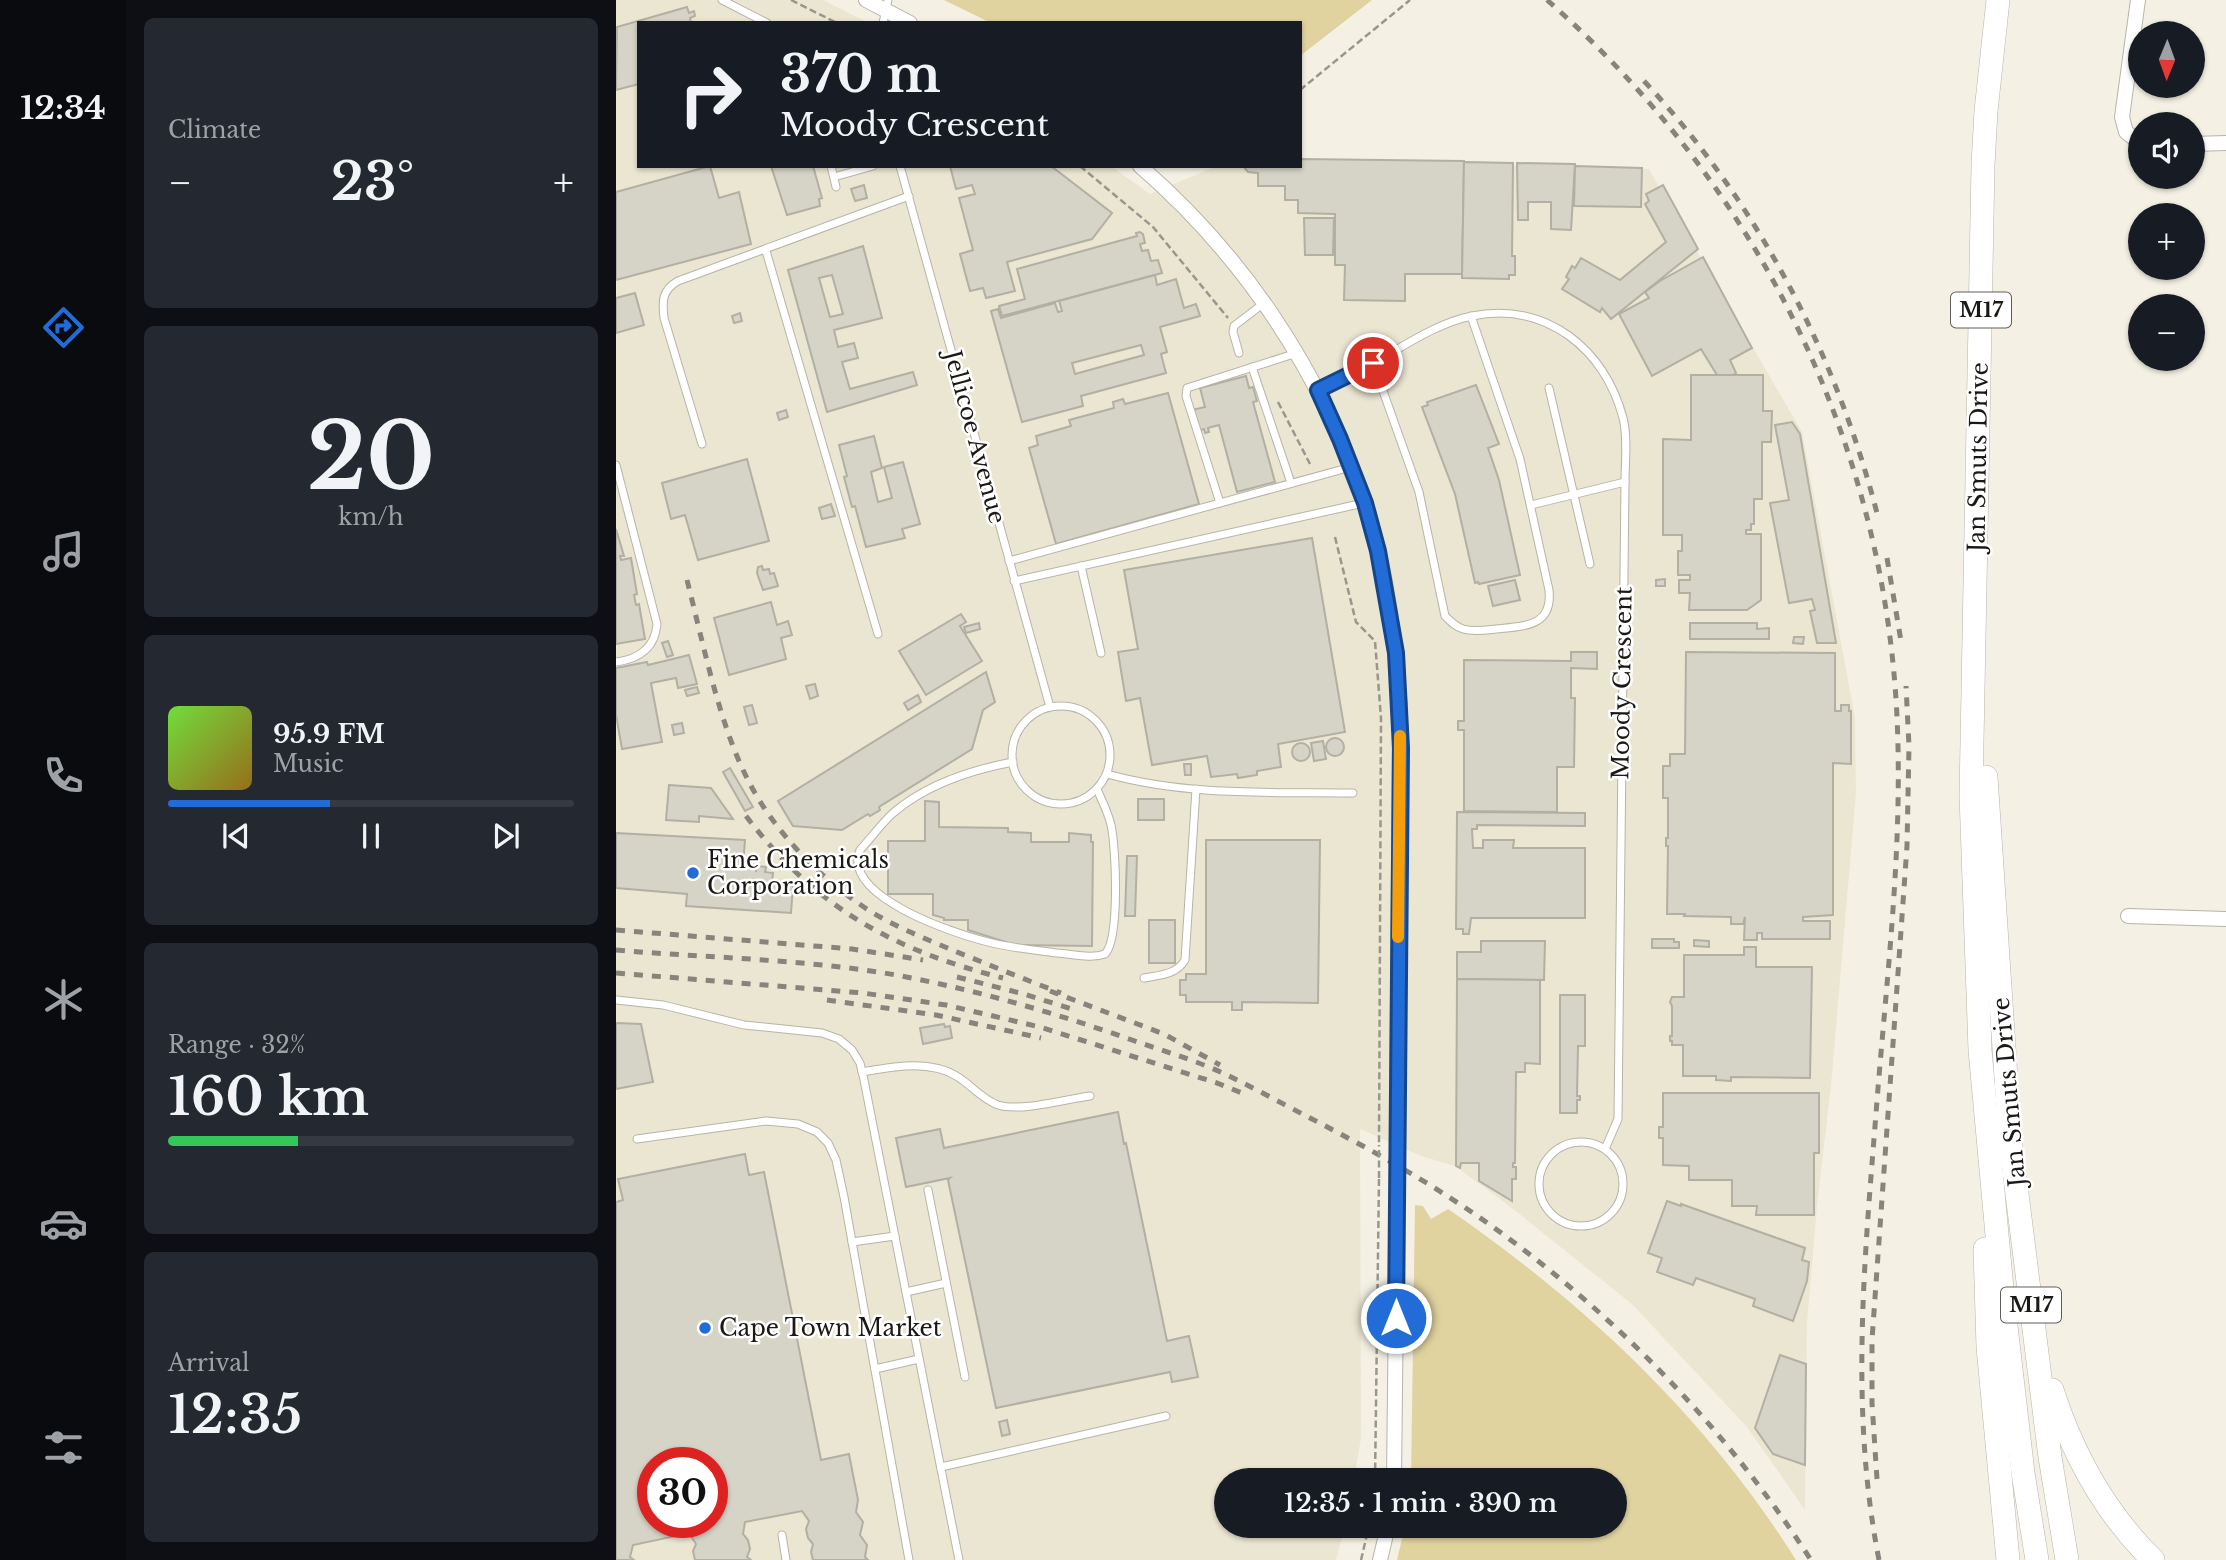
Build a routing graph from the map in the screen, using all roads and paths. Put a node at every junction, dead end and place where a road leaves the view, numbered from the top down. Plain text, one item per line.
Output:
1 (722, 0) edge
2 (791, 0) edge
3 (866, 0) edge
4 (1410, 0) edge
5 (1998, 0) edge
6 (2138, 0) edge
7 (885, 11) edge
8 (763, 21) edge
9 (833, 21) edge
10 (907, 21) edge
11 (1302, 88) edge
12 (2128, 134) edge
13 (2226, 143) edge
14 (2205, 144) edge
15 (832, 168) edge
16 (866, 168) edge
17 (901, 168) edge
18 (1082, 168) edge
19 (1142, 168) edge
20 (834, 177) junction
21 (836, 187) dead end
22 (909, 196) junction
23 (766, 251) junction
24 (1264, 302) junction
25 (1471, 316) junction
26 (1234, 326) junction
27 (1238, 353) dead end
28 (1297, 353) junction
29 (1373, 363) junction
30 (1252, 367) junction
31 (1549, 388) dead end
32 (1318, 390) junction
33 (1278, 402) dead end
34 (702, 444) dead end
35 (1310, 464) dead end
36 (616, 465) edge
37 (1352, 467) junction
38 (1625, 482) junction
39 (1291, 483) junction
40 (1574, 495) junction
41 (1220, 503) junction
42 (1365, 503) junction
43 (1531, 505) junction
44 (1335, 537) dead end
45 (1009, 561) junction
46 (1590, 564) dead end
47 (1081, 566) junction
48 (1014, 581) junction
49 (1975, 621) junction
50 (878, 635) dead end
51 (1101, 653) dead end
52 (616, 662) edge
53 (1049, 707) junction
54 (1013, 762) junction
55 (1107, 774) junction
56 (1097, 789) junction
57 (1196, 789) junction
58 (1353, 793) dead end
59 (2128, 916) dead end
60 (2226, 919) edge
61 (1144, 978) dead end
62 (616, 1000) edge
63 (862, 1072) junction
64 (1090, 1096) dead end
65 (637, 1139) dead end
66 (1988, 1146) junction
67 (1605, 1149) junction
68 (928, 1190) dead end
69 (895, 1236) junction
70 (852, 1242) junction
71 (946, 1283) junction
72 (906, 1292) junction
73 (2034, 1333) junction
74 (919, 1359) junction
75 (875, 1369) junction
76 (965, 1377) dead end
77 (1166, 1416) dead end
78 (941, 1467) junction
79 (1376, 1468) edge
80 (1394, 1468) edge
81 (782, 1535) dead end
82 (1366, 1538) edge
83 (1385, 1538) edge
84 (786, 1560) edge
85 (909, 1560) edge
86 (959, 1560) edge
87 (1361, 1560) edge
88 (1380, 1560) edge
89 (2008, 1560) edge
90 (2037, 1560) edge
91 (2067, 1560) edge
92 (2153, 1560) edge

1 - 8 lane
2 - 9 path
3 - 7 street
4 - 11 path
5 - 49 main road, Jan Smuts Drive / M17
6 - 12 street
7 - 10 street
13 - 14 street
15 - 20 lane
16 - 20 lane
17 - 22 lane, Jellicoe Avenue
18 - 26 path
19 - 24 street
20 - 21 lane
22 - 23 lane
22 - 45 lane, Jellicoe Avenue
23 - 34 lane
23 - 50 lane
24 - 26 lane
24 - 28 street
25 - 29 lane, Moody Crescent
25 - 38 lane, Moody Crescent
25 - 43 lane
26 - 27 lane
28 - 30 lane
28 - 32 street
29 - 32 lane, Moody Crescent
29 - 43 lane
30 - 39 lane
30 - 41 lane
31 - 40 lane
32 - 37 street
33 - 35 path
36 - 52 lane
37 - 39 lane
37 - 42 street
38 - 40 lane
38 - 67 lane, Moody Crescent
39 - 41 lane
40 - 43 lane
40 - 46 lane
41 - 45 lane
42 - 47 lane
42 - 80 street, bridge
44 - 79 path, bridge
45 - 48 lane, Jellicoe Avenue
47 - 48 lane
47 - 51 lane
48 - 53 lane, Jellicoe Avenue
49 - 66 main road, Jan Smuts Drive / M17
49 - 73 main road, Jan Smuts Drive / M17
53 - 54 lane
53 - 55 lane
54 - 56 lane
54 - 56 lane
55 - 56 lane
55 - 57 lane
57 - 58 lane
57 - 61 lane
59 - 60 street
62 - 63 lane
63 - 64 lane
63 - 69 lane
65 - 70 lane
66 - 89 main road
66 - 90 main road, Jan Smuts Drive / M17
67 - 67 lane
68 - 71 lane
69 - 70 lane
69 - 72 lane
70 - 75 lane
71 - 72 lane
71 - 76 lane
72 - 74 lane
73 - 91 main road, Jan Smuts Drive / M17
73 - 92 main road
74 - 75 lane
74 - 78 lane
75 - 85 lane
77 - 78 lane
78 - 86 lane
81 - 84 lane
82 - 87 path
83 - 88 street

